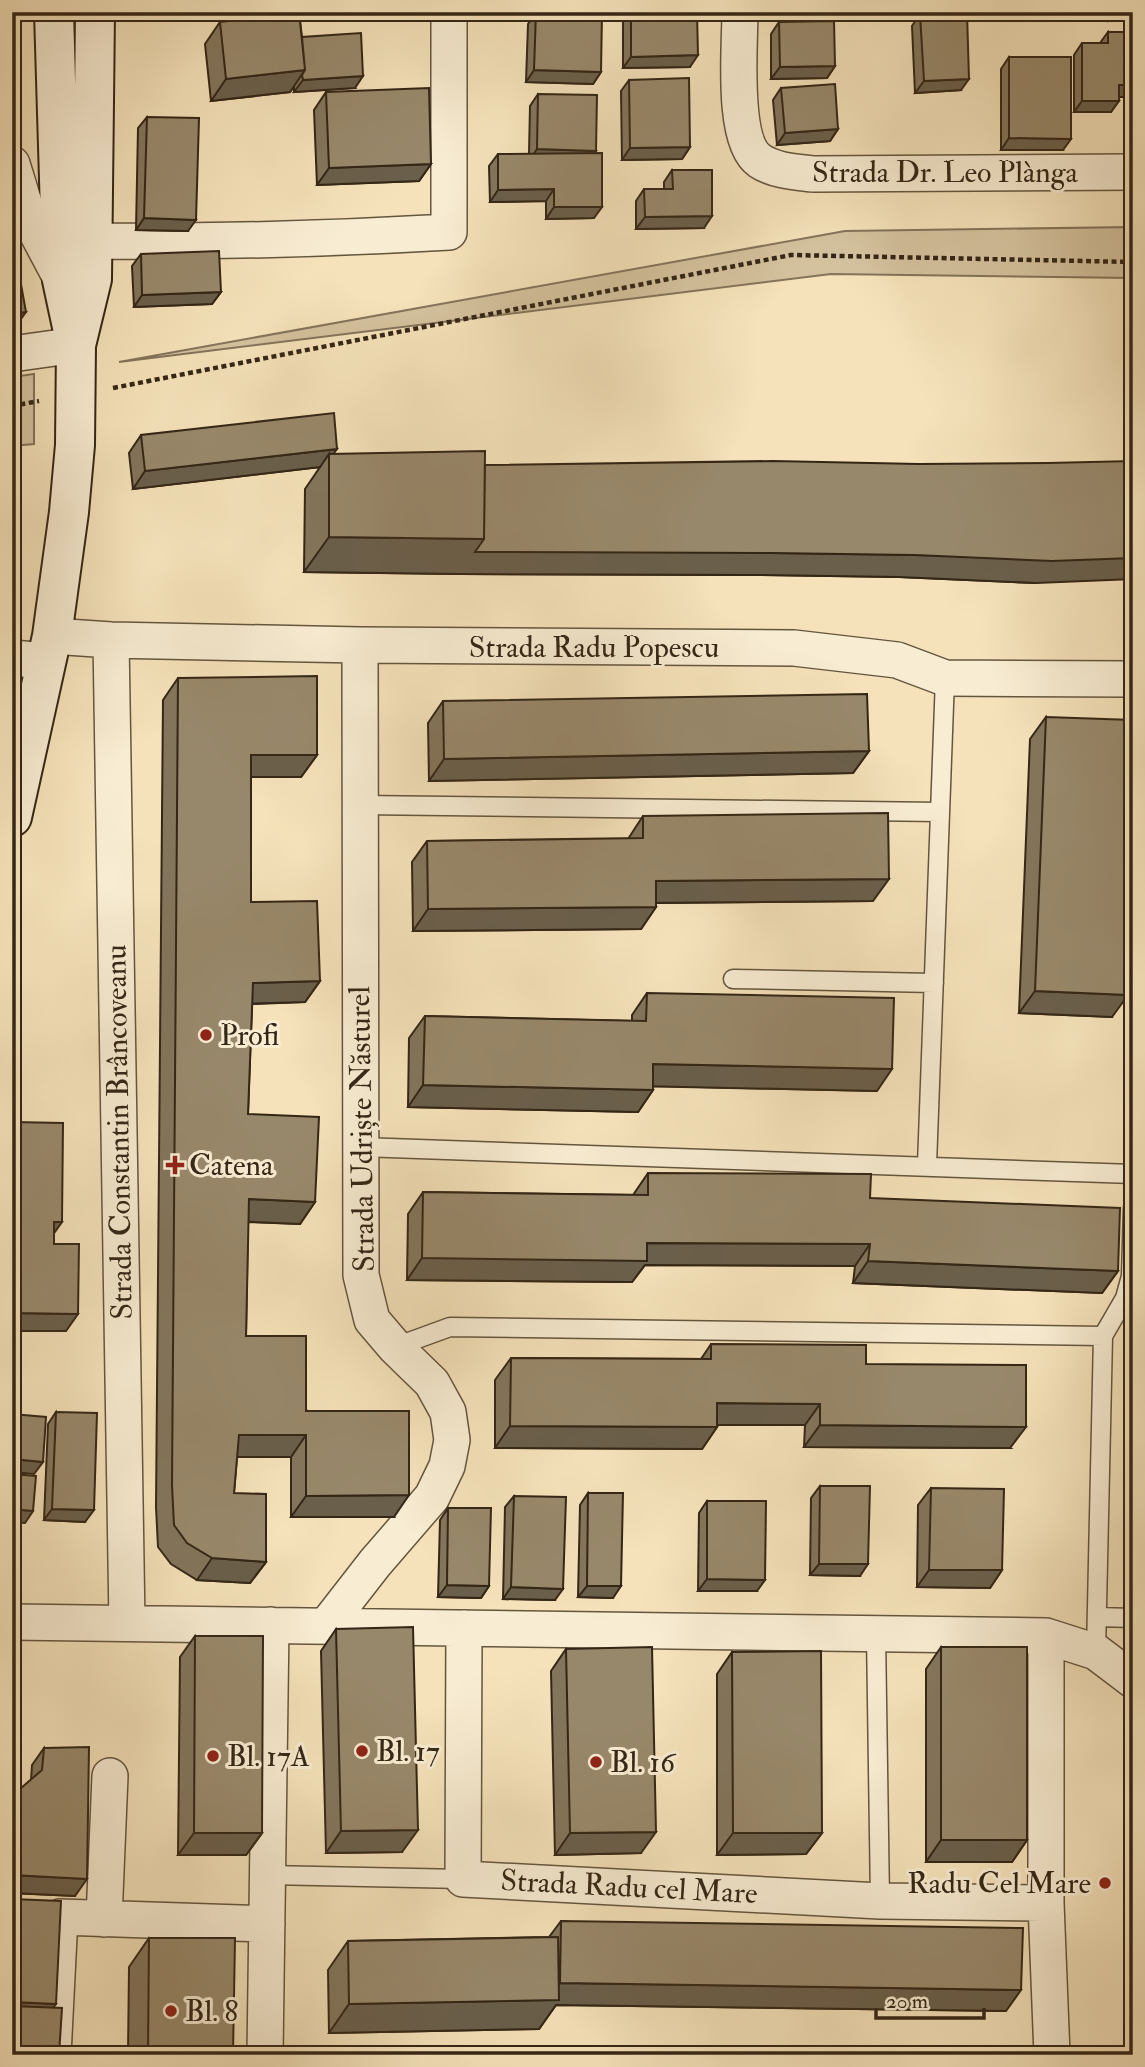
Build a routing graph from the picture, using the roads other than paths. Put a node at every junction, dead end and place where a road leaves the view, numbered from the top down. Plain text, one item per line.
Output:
1 (54, 12) edge
2 (95, 12) edge
3 (449, 12) edge
4 (740, 12) edge
5 (12, 164) edge
6 (1133, 172) edge
7 (92, 241) junction
8 (62, 280) junction
9 (76, 345) junction
10 (12, 354) edge
11 (111, 640) junction
12 (360, 645) junction
13 (37, 652) edge
14 (945, 678) junction
15 (1133, 679) edge
16 (360, 805) junction
17 (940, 812) junction
18 (12, 817) edge
19 (733, 979) dead end
20 (934, 983) junction
21 (360, 1147) junction
22 (927, 1165) junction
23 (1133, 1174) edge
24 (1133, 1208) edge
25 (1103, 1336) junction
26 (394, 1347) junction
27 (1097, 1617) junction
28 (1133, 1618) edge
29 (12, 1622) edge
30 (127, 1623) junction
31 (271, 1625) junction
32 (326, 1626) junction
33 (464, 1628) junction
34 (876, 1634) junction
35 (1046, 1636) junction
36 (1096, 1652) junction
37 (1133, 1680) edge
38 (110, 1776) dead end
39 (267, 1875) junction
40 (463, 1878) junction
41 (880, 1901) junction
42 (1046, 1903) junction
43 (104, 1919) junction
44 (267, 1924) junction
45 (53, 2055) edge
46 (265, 2055) edge
47 (1052, 2055) edge

1 - 8 main road
2 - 7 main road
3 - 7 street
4 - 6 street, Strada Dr. Leo Plànga
5 - 8 street
7 - 9 main road
8 - 9 main road
9 - 10 street
9 - 13 main road
11 - 12 street, Strada Radu Popescu
11 - 13 street, Strada Radu Popescu
11 - 30 street, Strada Constantin Brâncoveanu
12 - 14 street, Strada Radu Popescu
12 - 16 street, Strada Udriște Năsturel
13 - 18 main road
14 - 15 street, Strada Radu Popescu
14 - 17 lane
16 - 17 lane
16 - 21 street, Strada Udriște Năsturel
17 - 20 lane
19 - 20 lane
20 - 22 lane
21 - 22 lane
21 - 26 street, Strada Udriște Năsturel
22 - 23 lane
24 - 25 lane
25 - 26 lane
25 - 27 lane
26 - 32 street, Strada Udriște Năsturel
27 - 28 lane
27 - 36 lane
29 - 30 street
30 - 31 street
31 - 32 street
31 - 39 street
32 - 33 street
33 - 34 street
33 - 40 street, Strada Radu cel Mare
34 - 35 street
34 - 41 lane
35 - 36 street
35 - 42 street
36 - 37 street
38 - 43 street
39 - 40 lane
39 - 44 street
40 - 41 street, Strada Radu cel Mare
41 - 42 street, Strada Radu cel Mare
42 - 47 street
43 - 44 street
43 - 45 street
44 - 46 street

